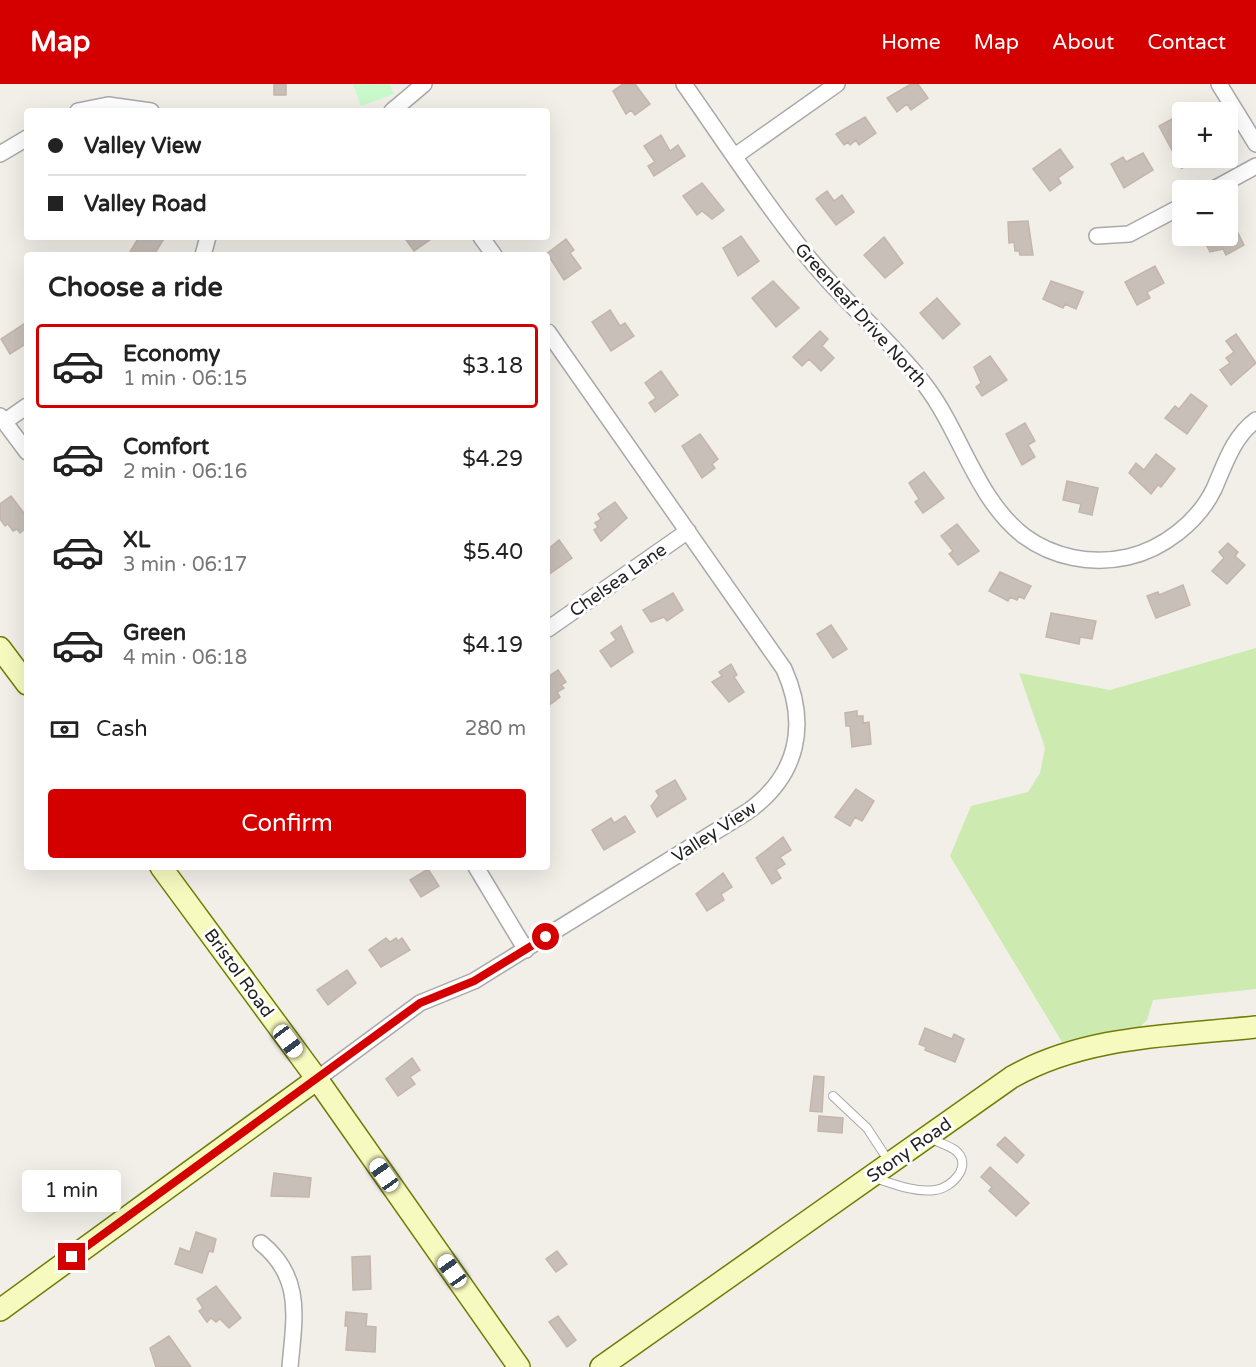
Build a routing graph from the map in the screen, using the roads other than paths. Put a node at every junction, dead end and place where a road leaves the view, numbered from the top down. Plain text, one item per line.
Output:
1 (424, 84) edge
2 (684, 84) edge
3 (837, 84) edge
4 (1219, 84) edge
5 (93, 108) edge
6 (138, 108) edge
7 (396, 108) edge
8 (24, 140) edge
9 (1256, 144) edge
10 (0, 154) edge
11 (735, 156) junction
12 (1256, 166) edge
13 (1230, 180) edge
14 (1172, 211) edge
15 (1098, 236) dead end
16 (550, 335) edge
17 (24, 407) edge
18 (2, 418) edge
19 (1256, 420) edge
20 (24, 448) edge
21 (688, 531) junction
22 (550, 628) edge
23 (0, 648) edge
24 (24, 680) edge
25 (163, 870) edge
26 (478, 870) edge
27 (526, 950) junction
28 (1256, 1028) edge
29 (317, 1079) junction
30 (833, 1096) dead end
31 (928, 1137) junction
32 (891, 1163) junction
33 (871, 1177) junction
34 (261, 1243) dead end
35 (0, 1310) edge
36 (290, 1367) edge
37 (519, 1367) edge
38 (601, 1367) edge

1 - 7 street
2 - 11 street, Greenleaf Drive North
3 - 11 street
4 - 9 street
5 - 6 street
8 - 10 street
11 - 19 street, Greenleaf Drive North
12 - 13 street
14 - 15 street
16 - 21 street, Valley View
17 - 18 street
18 - 20 street
21 - 22 street, Chelsea Lane
21 - 27 street, Valley View
23 - 24 street
25 - 29 street, Bristol Road
26 - 27 street
27 - 29 street, Valley View
28 - 31 street, Stony Road
29 - 35 street
29 - 37 street, Bristol Road
30 - 32 lane
31 - 32 street, Stony Road
31 - 33 lane
32 - 33 street, Stony Road
33 - 38 street, Stony Road
34 - 36 street

